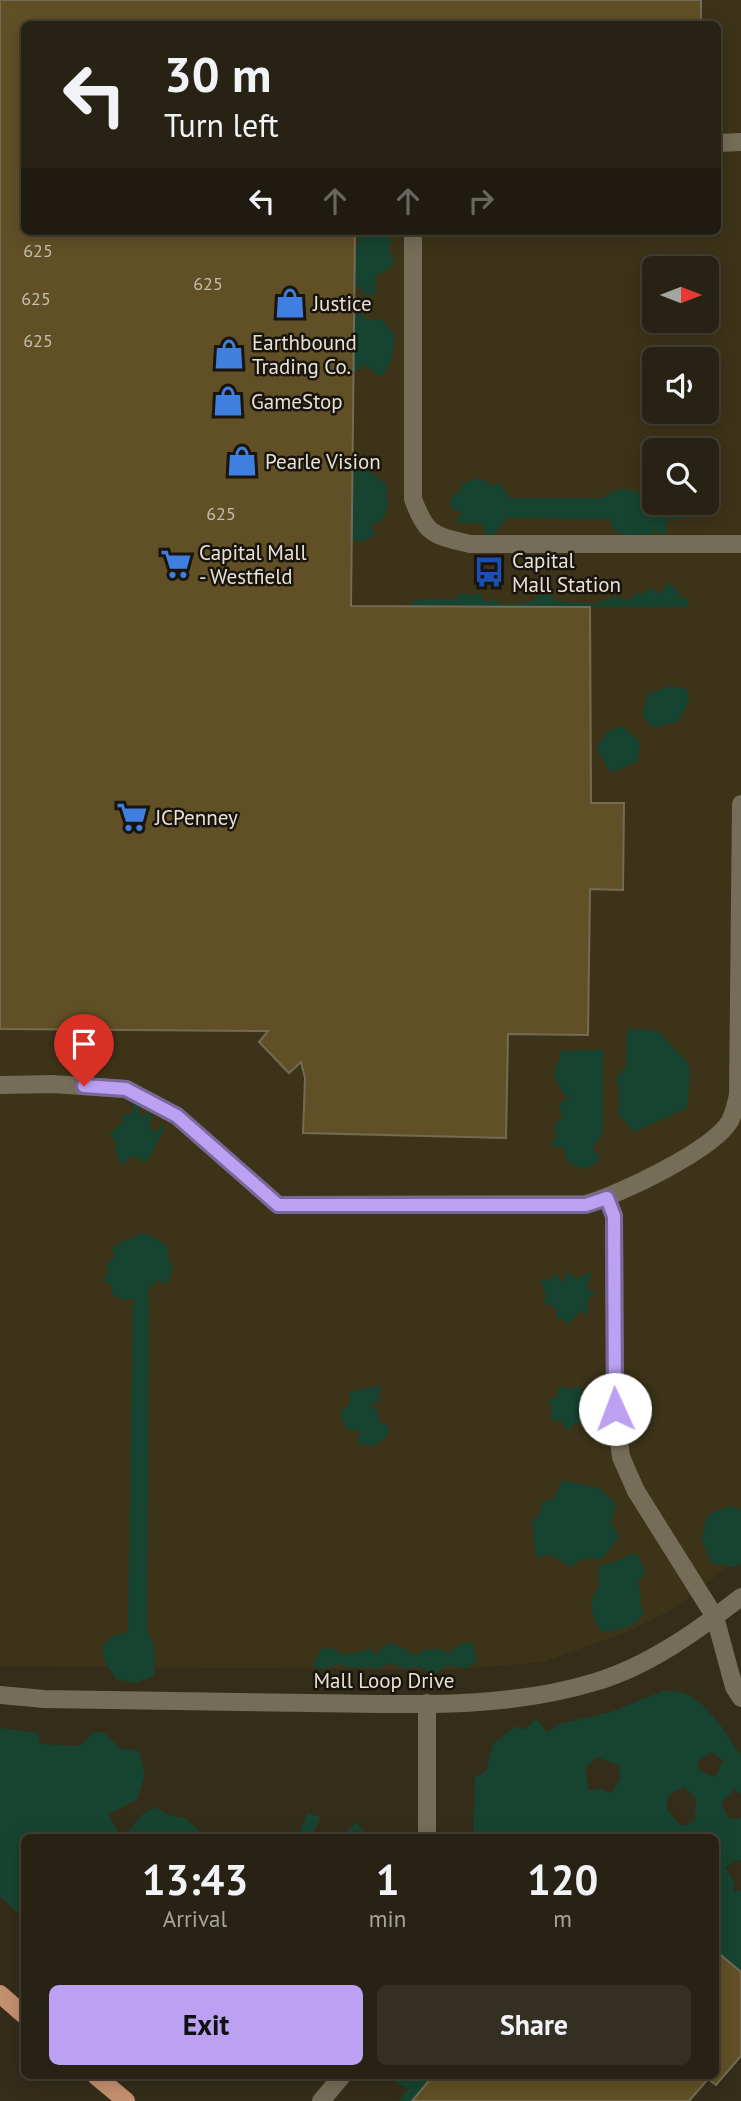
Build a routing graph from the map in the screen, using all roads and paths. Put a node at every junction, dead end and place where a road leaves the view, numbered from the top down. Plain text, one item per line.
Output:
1 (721, 142) edge
2 (741, 142) edge
3 (413, 235) edge
4 (741, 544) edge
5 (741, 804) edge
6 (0, 1085) edge
7 (607, 1198) junction
8 (741, 1597) edge
9 (715, 1617) junction
10 (0, 1695) edge
11 (741, 1698) edge
12 (427, 1703) junction
13 (427, 1834) edge
14 (0, 1994) edge
15 (21, 2012) edge
16 (100, 2079) edge
17 (339, 2079) edge
18 (126, 2101) edge
19 (321, 2101) edge

1 - 2 street
3 - 4 street
5 - 7 street
6 - 7 street
7 - 9 street
8 - 9 street, Mall Loop Drive
9 - 11 street
9 - 12 street, Mall Loop Drive
10 - 12 street, Mall Loop Drive
12 - 13 street
14 - 15 main road
16 - 18 main road
17 - 19 street

